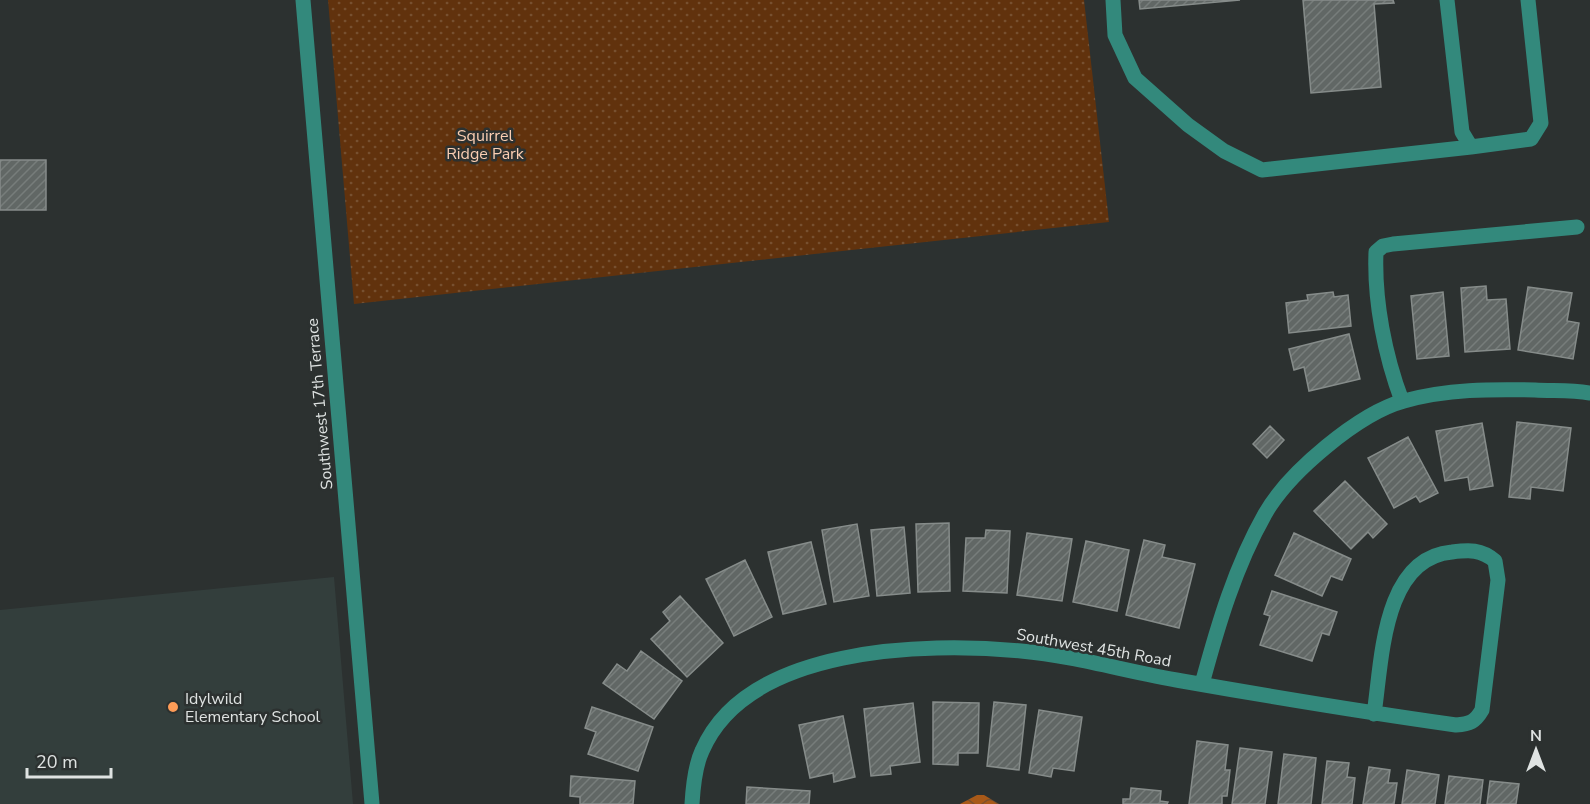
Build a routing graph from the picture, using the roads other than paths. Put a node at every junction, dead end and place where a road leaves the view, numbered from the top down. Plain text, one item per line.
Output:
1 (303, 0) edge
2 (1113, 0) edge
3 (1447, 0) edge
4 (1528, 0) edge
5 (1471, 147) junction
6 (1577, 226) dead end
7 (1590, 393) edge
8 (1402, 401) junction
9 (1202, 684) junction
10 (1374, 714) junction
11 (372, 804) edge
12 (692, 804) edge

1 - 11 street, Southwest 17th Terrace
2 - 5 street
3 - 5 street
4 - 5 street
6 - 8 street
7 - 8 street
8 - 9 street
9 - 10 street, Southwest 45th Road
9 - 12 street, Southwest 45th Road
10 - 10 street, Southwest 45th Road

